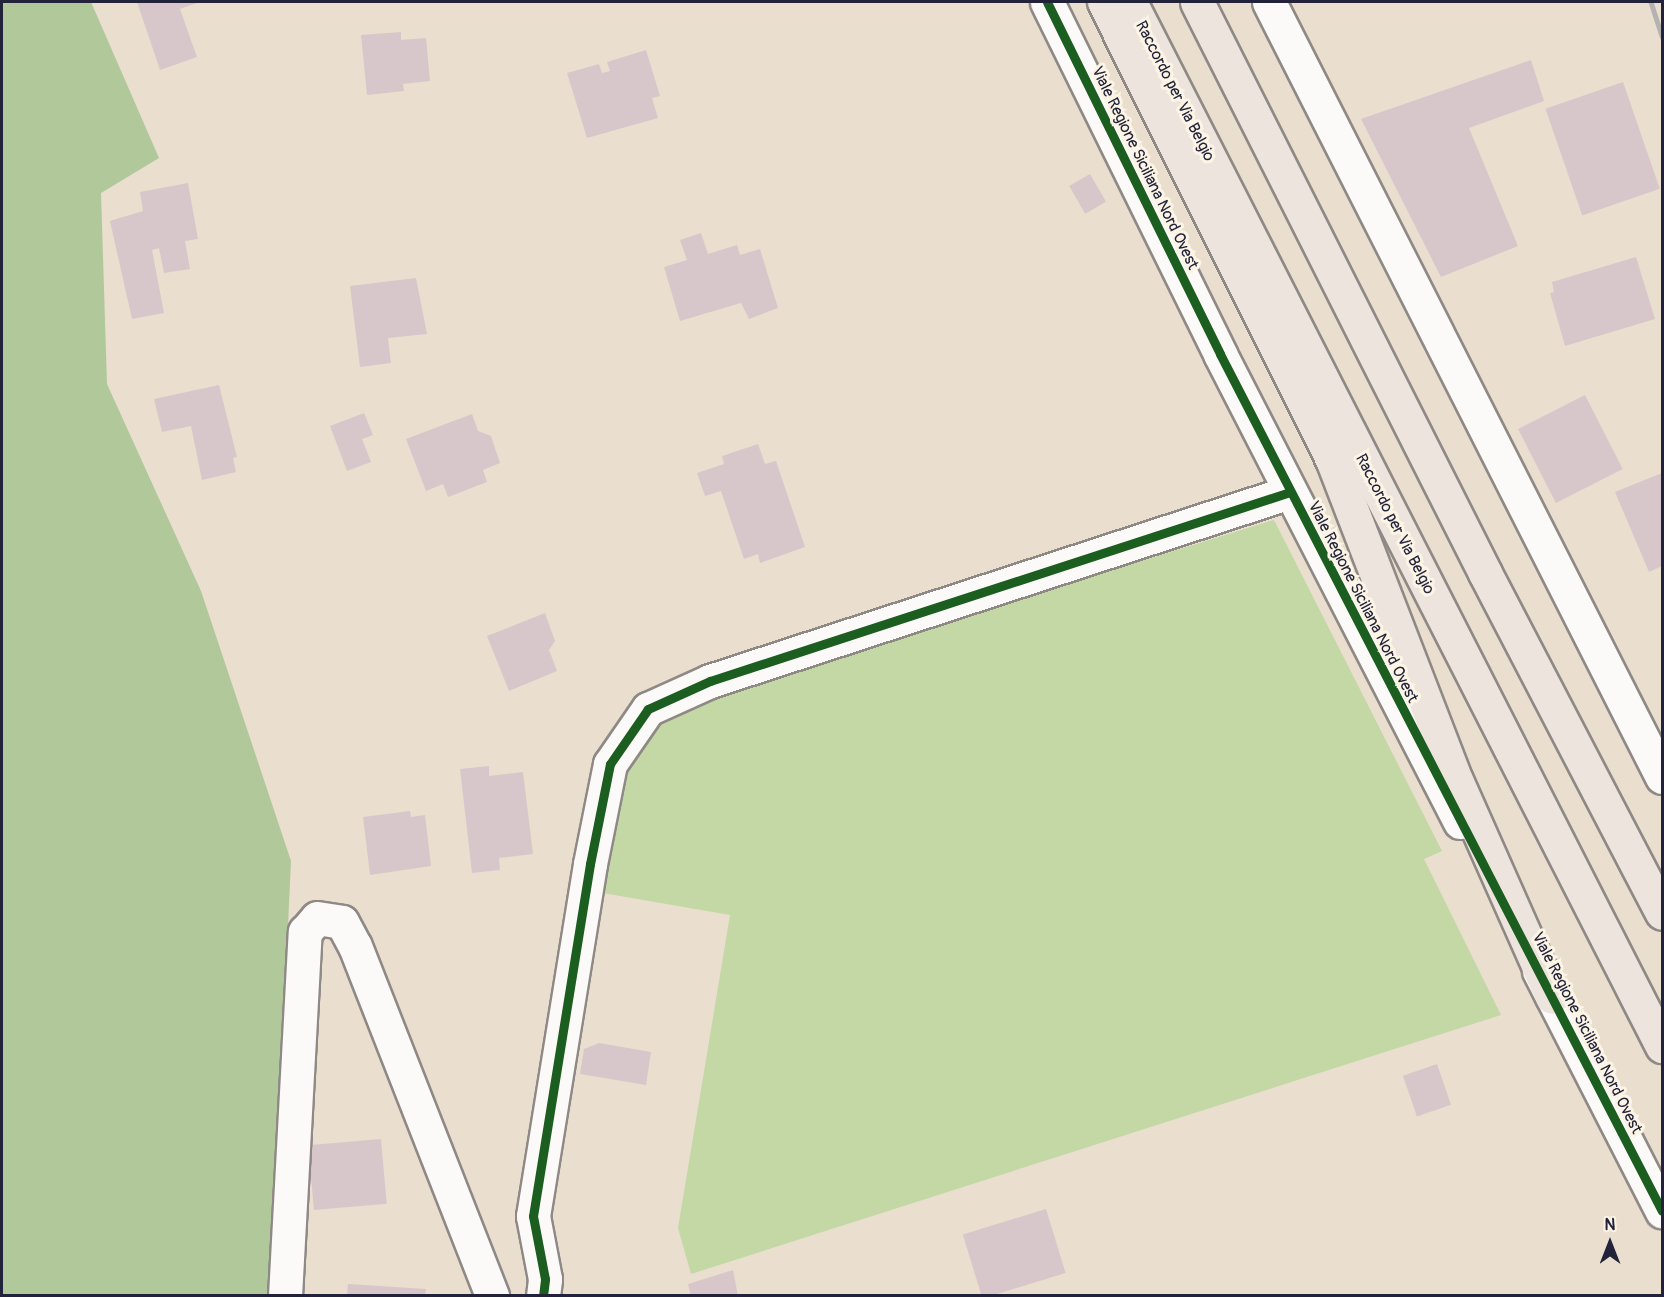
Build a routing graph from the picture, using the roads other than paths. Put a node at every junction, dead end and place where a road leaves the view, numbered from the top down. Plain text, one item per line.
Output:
1 (1047, 2) edge
2 (1104, 2) edge
3 (1130, 2) edge
4 (1197, 2) edge
5 (1269, 2) edge
6 (1290, 492) junction
7 (1662, 777) edge
8 (1662, 913) edge
9 (1552, 997) junction
10 (1662, 1046) edge
11 (1662, 1210) edge
12 (285, 1296) edge
13 (492, 1296) edge
14 (543, 1296) edge

1 - 6 street, Viale Regione Siciliana Nord Ovest
2 - 9 highway
3 - 10 highway, Raccordo per Via Belgio
4 - 8 highway
5 - 7 street
6 - 9 street, Viale Regione Siciliana Nord Ovest
6 - 14 street
9 - 11 street, Viale Regione Siciliana Nord Ovest
12 - 13 street

